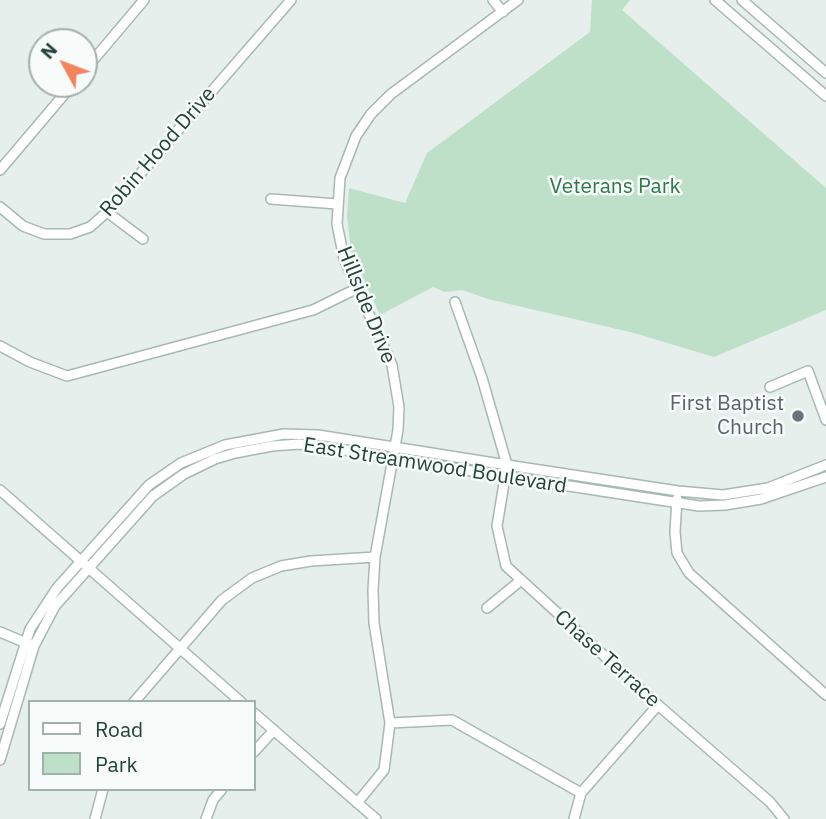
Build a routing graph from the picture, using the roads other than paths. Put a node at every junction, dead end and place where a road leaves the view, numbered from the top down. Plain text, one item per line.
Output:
1 (144, 0) edge
2 (290, 0) edge
3 (493, 0) edge
4 (518, 0) edge
5 (715, 0) edge
6 (742, 0) edge
7 (503, 12) junction
8 (98, 54) edge
9 (826, 73) edge
10 (826, 96) edge
11 (61, 98) edge
12 (0, 170) edge
13 (271, 199) dead end
14 (337, 204) junction
15 (0, 207) edge
16 (107, 212) junction
17 (143, 239) dead end
18 (358, 288) junction
19 (455, 302) dead end
20 (0, 346) edge
21 (770, 387) dead end
22 (826, 420) edge
23 (395, 446) junction
24 (393, 459) junction
25 (507, 465) junction
26 (824, 466) edge
27 (505, 476) junction
28 (826, 477) edge
29 (0, 490) edge
30 (678, 491) junction
31 (677, 503) junction
32 (375, 557) junction
33 (80, 560) junction
34 (88, 567) junction
35 (520, 581) junction
36 (487, 608) dead end
37 (0, 632) edge
38 (30, 644) junction
39 (180, 649) junction
40 (826, 695) edge
41 (136, 700) edge
42 (239, 700) edge
43 (658, 705) junction
44 (256, 715) edge
45 (390, 723) junction
46 (0, 724) edge
47 (274, 730) junction
48 (256, 750) edge
49 (0, 760) edge
50 (102, 791) edge
51 (220, 791) edge
52 (581, 793) junction
53 (357, 803) junction
54 (95, 819) edge
55 (206, 819) edge
56 (376, 819) edge
57 (574, 819) edge
58 (784, 819) edge

1 - 8 street
2 - 16 street, Robin Hood Drive
3 - 7 street
4 - 7 street, Hillside Drive
5 - 10 street
6 - 9 street
7 - 14 street, Hillside Drive
11 - 12 street
13 - 14 street
14 - 18 street, Hillside Drive
15 - 16 street, Robin Hood Drive
16 - 17 street
18 - 20 street
18 - 23 street, Hillside Drive
19 - 25 street
21 - 22 street
23 - 24 street, Hillside Drive
23 - 25 street, East Streamwood Boulevard
23 - 33 street, East Streamwood Boulevard
24 - 27 street, East Streamwood Boulevard
24 - 32 street, Hillside Drive
24 - 34 street, East Streamwood Boulevard
25 - 27 street, Chase Terrace
25 - 30 street, East Streamwood Boulevard
26 - 28 street
26 - 30 street, East Streamwood Boulevard
27 - 31 street, East Streamwood Boulevard
27 - 35 street, Chase Terrace
28 - 31 street, East Streamwood Boulevard
29 - 33 street
30 - 31 street
31 - 40 street
32 - 39 street
32 - 45 street, Hillside Drive
33 - 34 street
33 - 38 street, East Streamwood Boulevard
34 - 38 street, East Streamwood Boulevard
34 - 39 street
35 - 36 street
35 - 43 street, Chase Terrace
37 - 38 street
38 - 46 street, East Streamwood Boulevard
38 - 49 street, East Streamwood Boulevard
39 - 41 street
39 - 42 street
43 - 52 street
43 - 58 street, Chase Terrace
44 - 47 street
45 - 52 street
45 - 53 street, Hillside Drive
47 - 48 street
47 - 53 street
50 - 54 street
51 - 55 street
52 - 57 street
53 - 56 street

